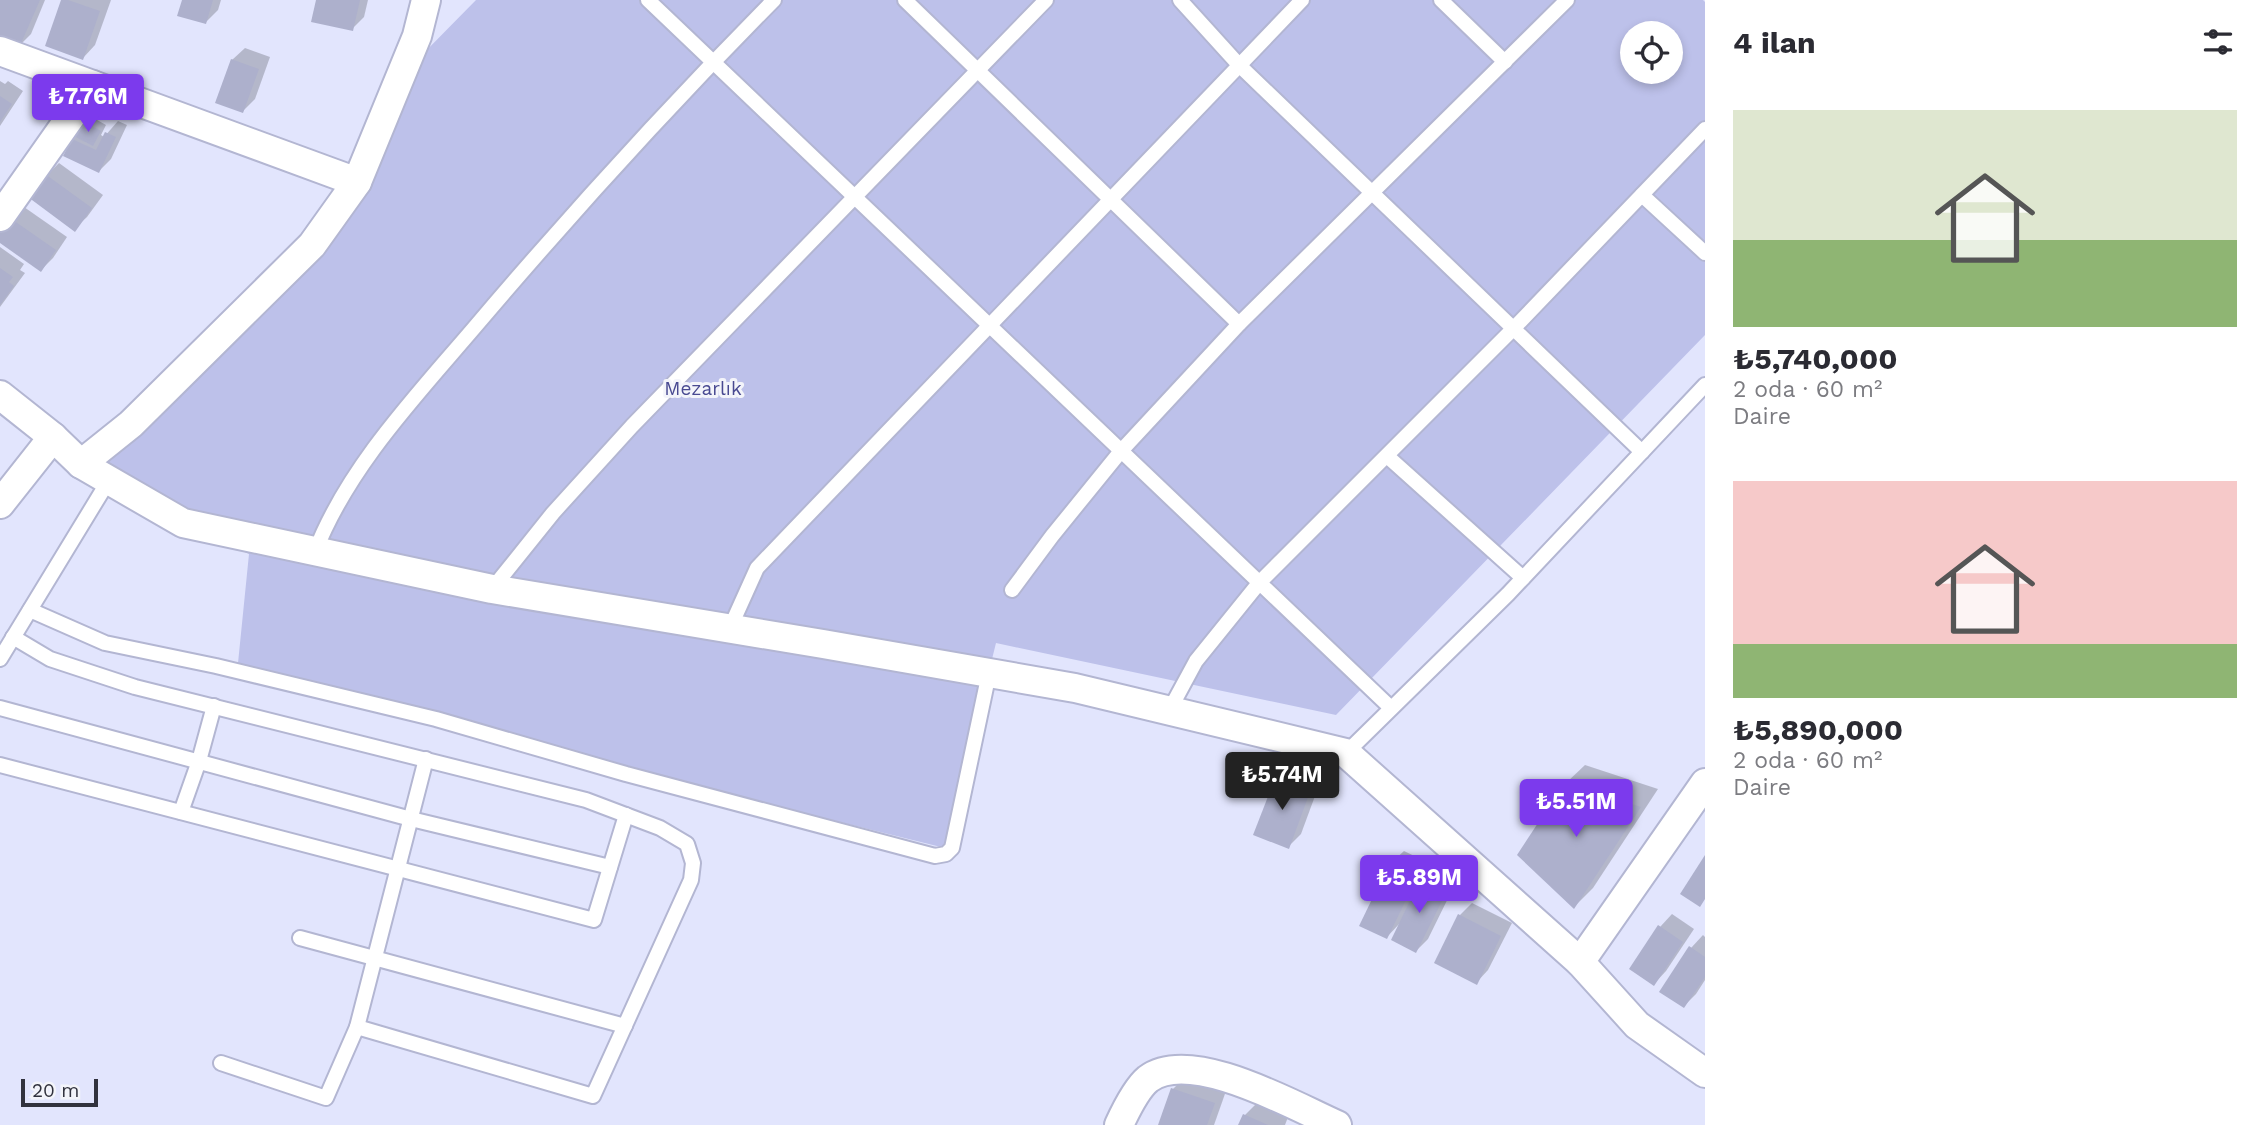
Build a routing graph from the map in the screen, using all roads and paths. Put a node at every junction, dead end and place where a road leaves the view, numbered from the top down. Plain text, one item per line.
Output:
1 (426, 0) edge
2 (648, 0) edge
3 (774, 0) edge
4 (905, 0) edge
5 (1046, 0) edge
6 (1180, 0) edge
7 (1302, 0) edge
8 (1441, 0) edge
9 (1567, 0) edge
10 (0, 51) edge
11 (713, 62) junction
12 (1504, 62) junction
13 (1239, 65) junction
14 (978, 71) junction
15 (93, 85) junction
16 (1705, 129) edge
17 (357, 182) junction
18 (1373, 192) junction
19 (1642, 195) junction
20 (855, 197) junction
21 (1110, 199) junction
22 (0, 216) edge
23 (1705, 253) edge
24 (1239, 324) junction
25 (989, 325) junction
26 (1514, 328) junction
27 (1705, 385) edge
28 (0, 395) edge
29 (53, 437) junction
30 (1121, 451) junction
31 (1642, 452) junction
32 (1387, 456) junction
33 (81, 464) junction
34 (109, 480) junction
35 (0, 505) edge
36 (315, 552) junction
37 (1523, 578) junction
38 (1259, 583) junction
39 (492, 589) junction
40 (1012, 590) dead end
41 (30, 610) junction
42 (730, 628) junction
43 (13, 637) junction
44 (0, 659) edge
45 (989, 673) junction
46 (214, 706) junction
47 (0, 708) edge
48 (1391, 708) junction
49 (1169, 711) junction
50 (1346, 753) junction
51 (426, 759) junction
52 (199, 761) junction
53 (0, 765) edge
54 (1705, 783) edge
55 (181, 812) junction
56 (626, 815) junction
57 (411, 819) junction
58 (610, 867) junction
59 (398, 869) junction
60 (300, 938) dead end
61 (375, 957) junction
62 (1580, 962) junction
63 (625, 1026) junction
64 (357, 1027) junction
65 (221, 1063) dead end
66 (1705, 1073) edge
67 (1119, 1125) edge
68 (1337, 1125) edge

1 - 17 street
2 - 11 lane
3 - 11 lane
4 - 14 lane
5 - 14 lane
6 - 13 lane
7 - 13 lane
8 - 12 lane
9 - 12 lane
10 - 15 street
11 - 20 lane
11 - 36 lane
12 - 18 lane
13 - 18 lane
13 - 21 lane
14 - 20 lane
14 - 21 lane
15 - 17 street
15 - 22 street
16 - 19 lane
17 - 33 street
18 - 24 lane
18 - 26 lane
19 - 23 lane
19 - 26 lane
20 - 25 lane
20 - 39 lane
21 - 24 lane
21 - 25 lane
24 - 30 lane
25 - 30 lane
25 - 42 lane
26 - 31 lane
26 - 32 lane
27 - 31 lane
28 - 29 street
29 - 33 street
29 - 35 street
30 - 38 lane
30 - 40 lane
31 - 37 lane
32 - 37 lane
32 - 38 lane
33 - 34 street
34 - 36 street
34 - 41 lane
36 - 39 street
37 - 48 lane
38 - 48 lane
38 - 49 lane
39 - 42 street
41 - 43 lane
41 - 45 lane
42 - 45 street
43 - 44 lane
43 - 46 lane
45 - 49 street
46 - 51 lane
46 - 52 lane
47 - 52 lane
48 - 50 lane
49 - 50 street
50 - 62 street
51 - 56 lane
51 - 57 lane
52 - 55 lane
52 - 57 lane
53 - 55 lane
54 - 62 street
55 - 59 lane
56 - 58 lane
56 - 63 lane
57 - 58 lane
57 - 59 lane
58 - 59 lane
59 - 61 lane
60 - 61 lane
61 - 63 lane
61 - 64 lane
62 - 66 street
63 - 64 lane
64 - 65 lane
67 - 68 street

